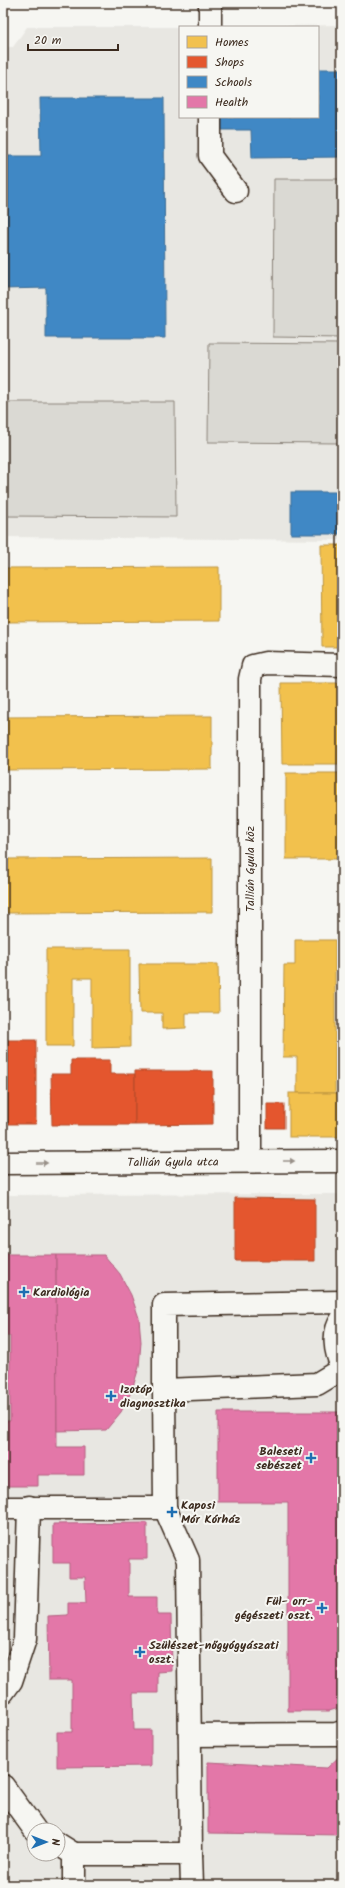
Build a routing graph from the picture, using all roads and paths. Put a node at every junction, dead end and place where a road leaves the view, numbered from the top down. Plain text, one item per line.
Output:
1 (5, 3) edge
2 (210, 3) edge
3 (210, 26) edge
4 (210, 118) edge
5 (6, 156) dead end
6 (236, 191) dead end
7 (342, 665) edge
8 (250, 1161) junction
9 (342, 1162) edge
10 (3, 1163) edge
11 (342, 1302) edge
12 (342, 1319) edge
13 (342, 1366) edge
14 (342, 1369) edge
15 (164, 1390) junction
16 (29, 1507) junction
17 (3, 1508) edge
18 (165, 1508) junction
19 (3, 1692) edge
20 (342, 1732) edge
21 (190, 1735) junction
22 (3, 1786) edge
23 (29, 1822) edge
24 (66, 1849) edge
25 (191, 1854) junction
26 (74, 1885) edge
27 (192, 1885) edge

1 - 5 path
2 - 3 street
4 - 6 street
7 - 8 street, Tallián Gyula köz
8 -> 9 street, Tallián Gyula utca
10 -> 8 street, Tallián Gyula utca
11 - 15 street
12 - 13 street
14 - 15 street
15 - 18 street
16 - 17 street
16 - 18 street
16 - 19 street
18 - 21 street
20 - 21 street
21 - 25 street
22 - 23 street
24 - 25 street
24 - 26 street
25 - 27 street

